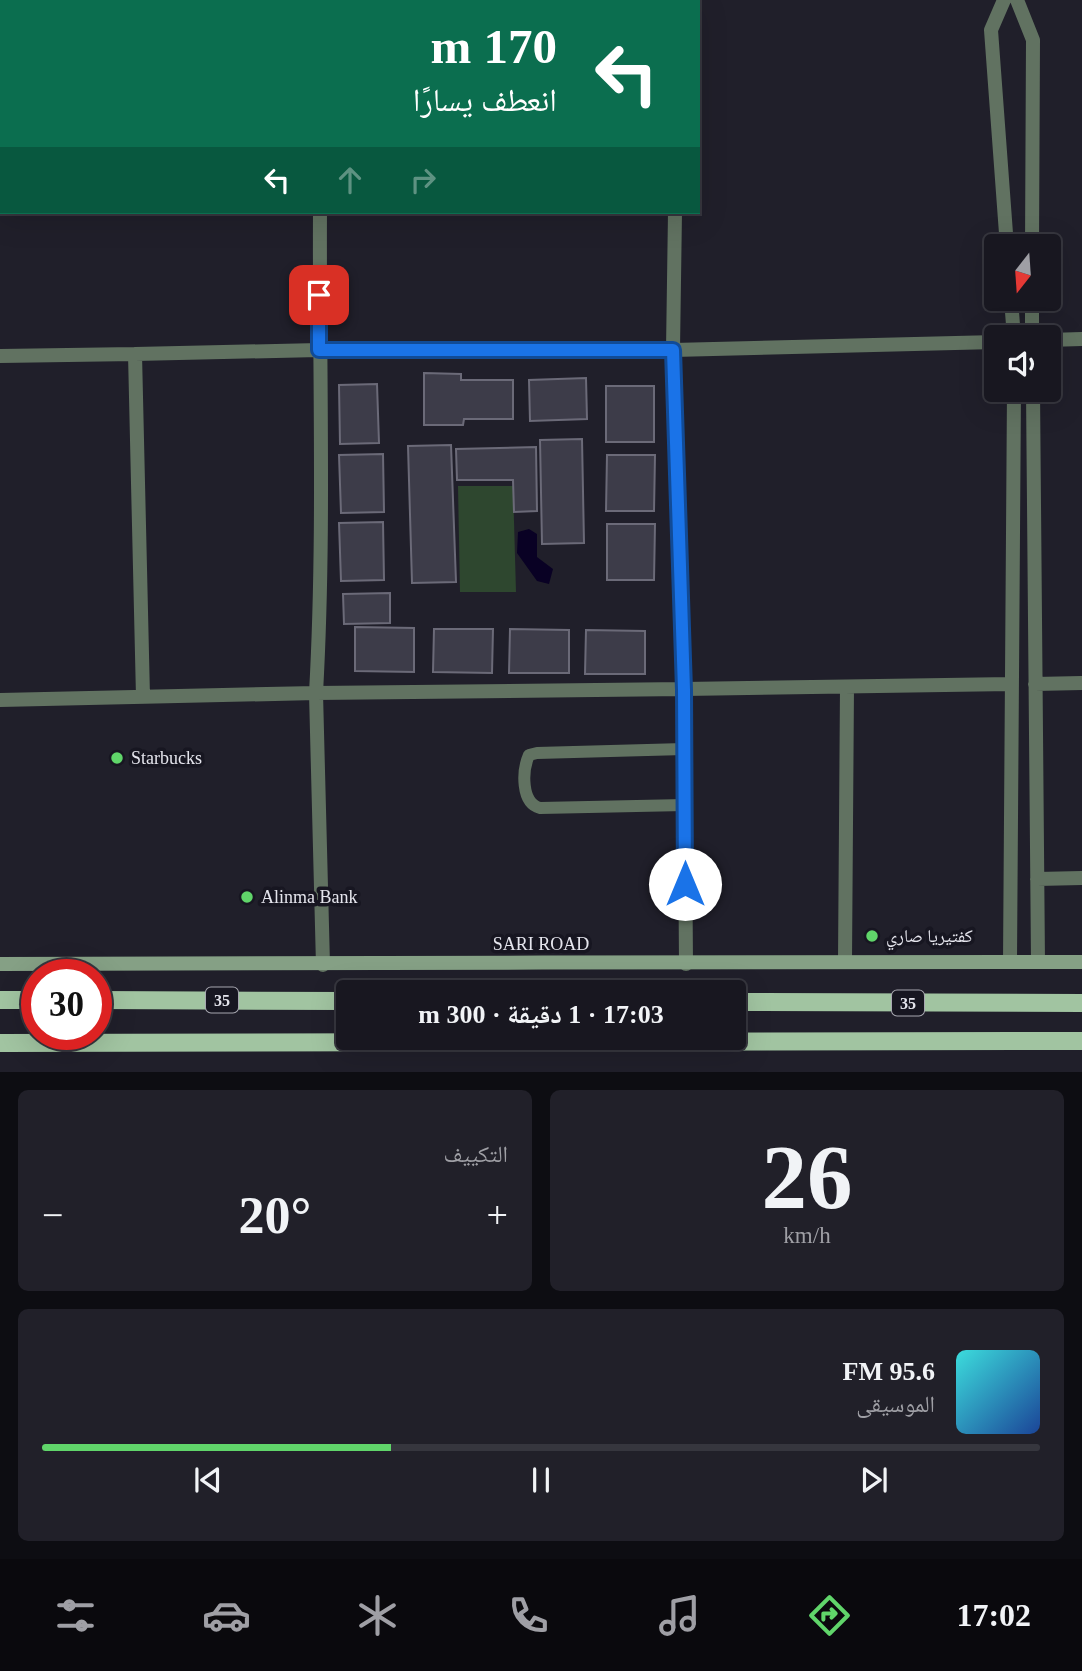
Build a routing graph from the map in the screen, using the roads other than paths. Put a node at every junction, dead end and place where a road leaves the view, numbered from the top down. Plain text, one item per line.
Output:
1 (1004, 0) edge
2 (1017, 0) edge
3 (320, 214) edge
4 (675, 214) edge
5 (1006, 234) edge
6 (1032, 234) edge
7 (1061, 340) edge
8 (1082, 340) edge
9 (984, 342) edge
10 (319, 350) junction
11 (673, 350) junction
12 (135, 354) junction
13 (0, 356) edge
14 (1014, 402) edge
15 (1033, 402) edge
16 (1082, 683) edge
17 (1011, 684) junction
18 (1035, 684) junction
19 (847, 687) junction
20 (684, 690) junction
21 (316, 693) junction
22 (143, 697) junction
23 (0, 700) edge
24 (684, 749) junction
25 (685, 805) junction
26 (1082, 878) edge
27 (1037, 879) junction
28 (845, 960) junction
29 (1010, 961) junction
30 (1038, 962) junction
31 (1082, 962) edge
32 (0, 964) edge
33 (686, 964) junction
34 (323, 965) junction
35 (0, 1000) edge
36 (21, 1000) edge
37 (112, 1000) edge
38 (336, 1001) edge
39 (1082, 1001) edge
40 (746, 1002) edge
41 (0, 1043) edge
42 (1082, 1043) edge

1 - 5 street
2 - 6 street
3 - 10 street
4 - 11 street
7 - 8 street
9 - 11 street
10 - 11 street
10 - 12 street
10 - 21 street
11 - 20 street
12 - 13 street
12 - 22 street
14 - 17 street
15 - 18 street
16 - 18 street
17 - 19 street
17 - 29 street
18 - 27 street
19 - 20 street
19 - 28 street
20 - 21 street
20 - 24 street
21 - 22 street
21 - 34 street
22 - 23 street
24 - 25 street
24 - 25 lane
25 - 33 street
26 - 27 street
27 - 30 street
28 - 29 main road, SARI ROAD
28 - 33 main road, SARI ROAD
29 - 30 main road, SARI ROAD
30 - 31 main road, SARI ROAD
32 - 34 main road, SARI ROAD
33 - 34 main road, SARI ROAD
35 - 36 main road
37 - 38 main road, 35
39 - 40 main road, 35
41 - 42 main road

